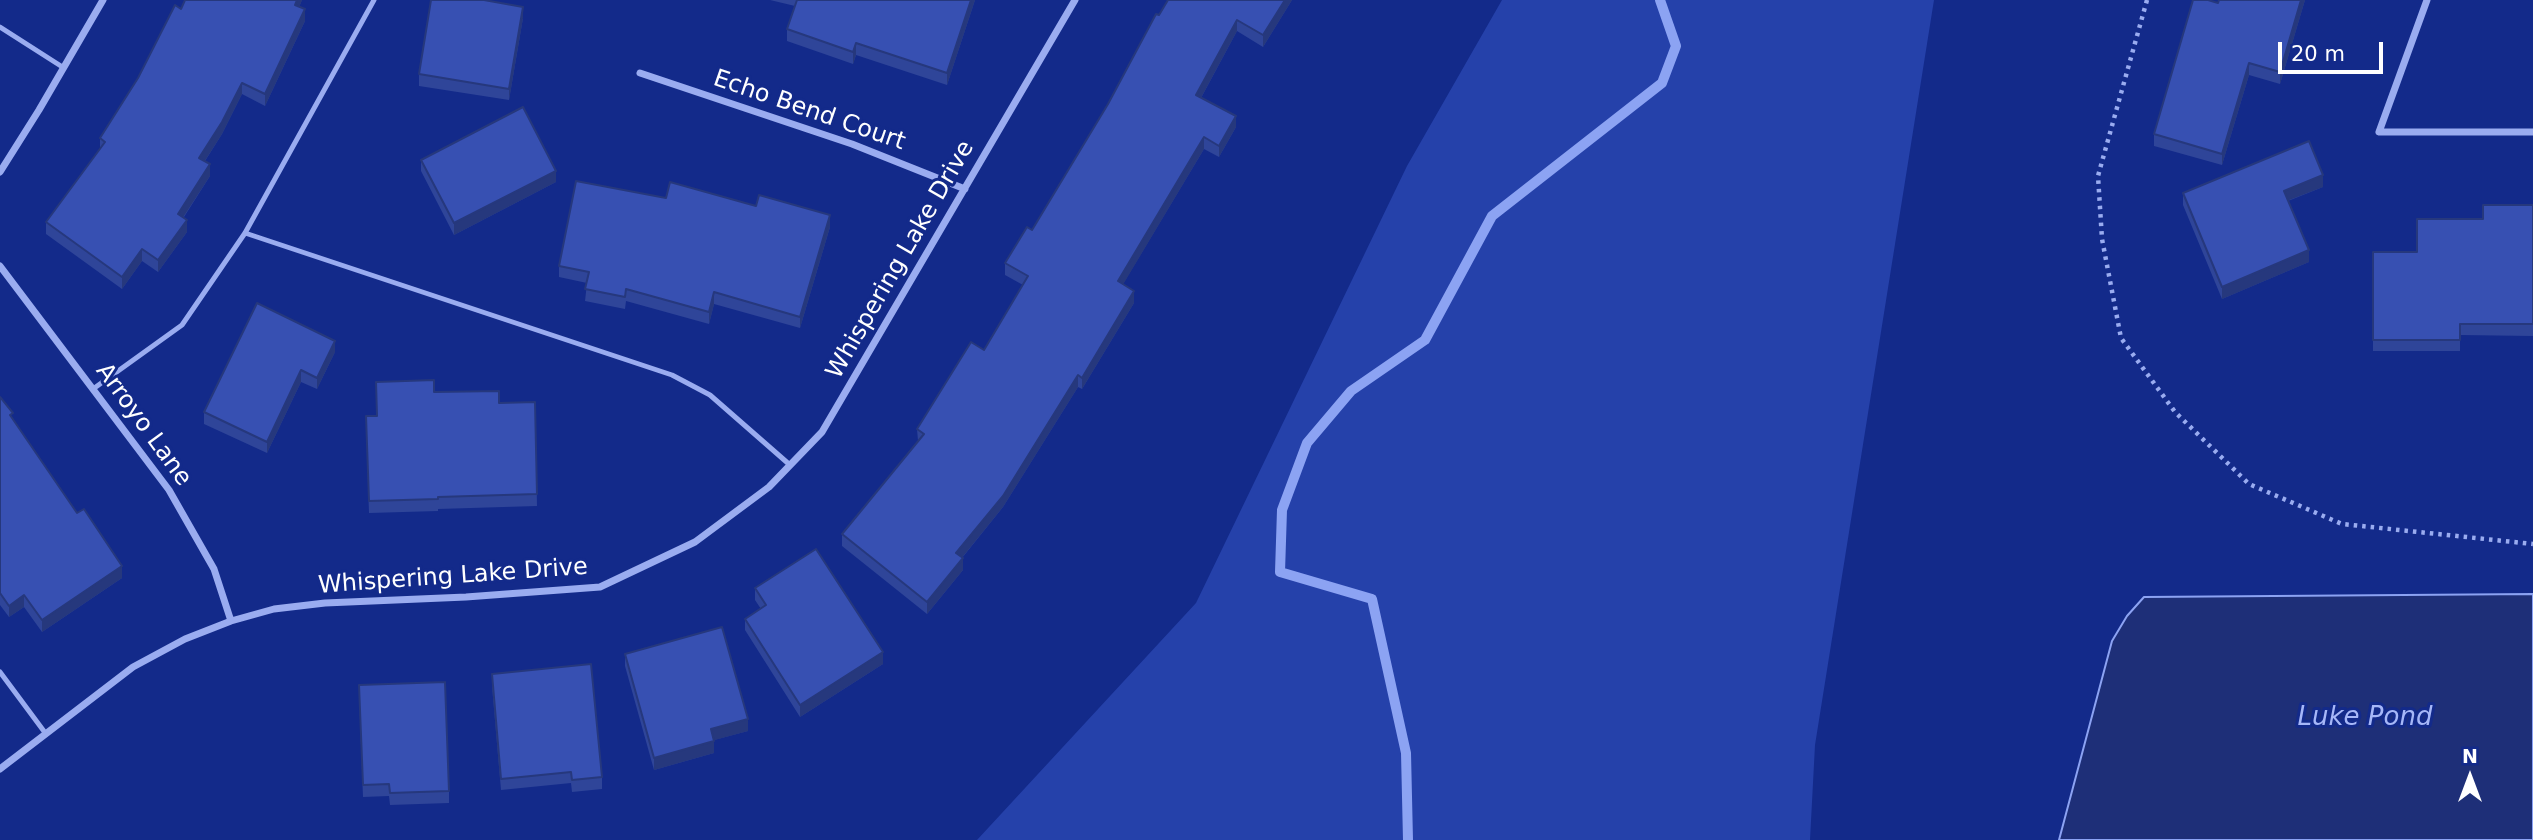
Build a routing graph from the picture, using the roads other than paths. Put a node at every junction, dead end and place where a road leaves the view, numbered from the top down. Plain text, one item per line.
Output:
1 (103, 0) edge
2 (374, 0) edge
3 (1075, 0) edge
4 (2427, 0) edge
5 (0, 27) edge
6 (64, 68) junction
7 (640, 73) dead end
8 (2533, 132) edge
9 (0, 172) edge
10 (965, 189) junction
11 (245, 233) junction
12 (0, 266) edge
13 (93, 389) junction
14 (790, 465) junction
15 (230, 621) junction
16 (0, 671) edge
17 (46, 734) junction
18 (0, 769) edge

1 - 6 street
2 - 11 lane
3 - 10 street, Whispering Lake Drive
4 - 8 street
5 - 6 lane
6 - 9 street
7 - 10 street, Echo Bend Court
10 - 14 street, Whispering Lake Drive
11 - 13 lane
11 - 14 lane
12 - 13 street, Arroyo Lane
13 - 15 street, Arroyo Lane
14 - 15 street, Whispering Lake Drive
15 - 17 street, Whispering Lake Drive
16 - 17 lane
17 - 18 street, Whispering Lake Drive

